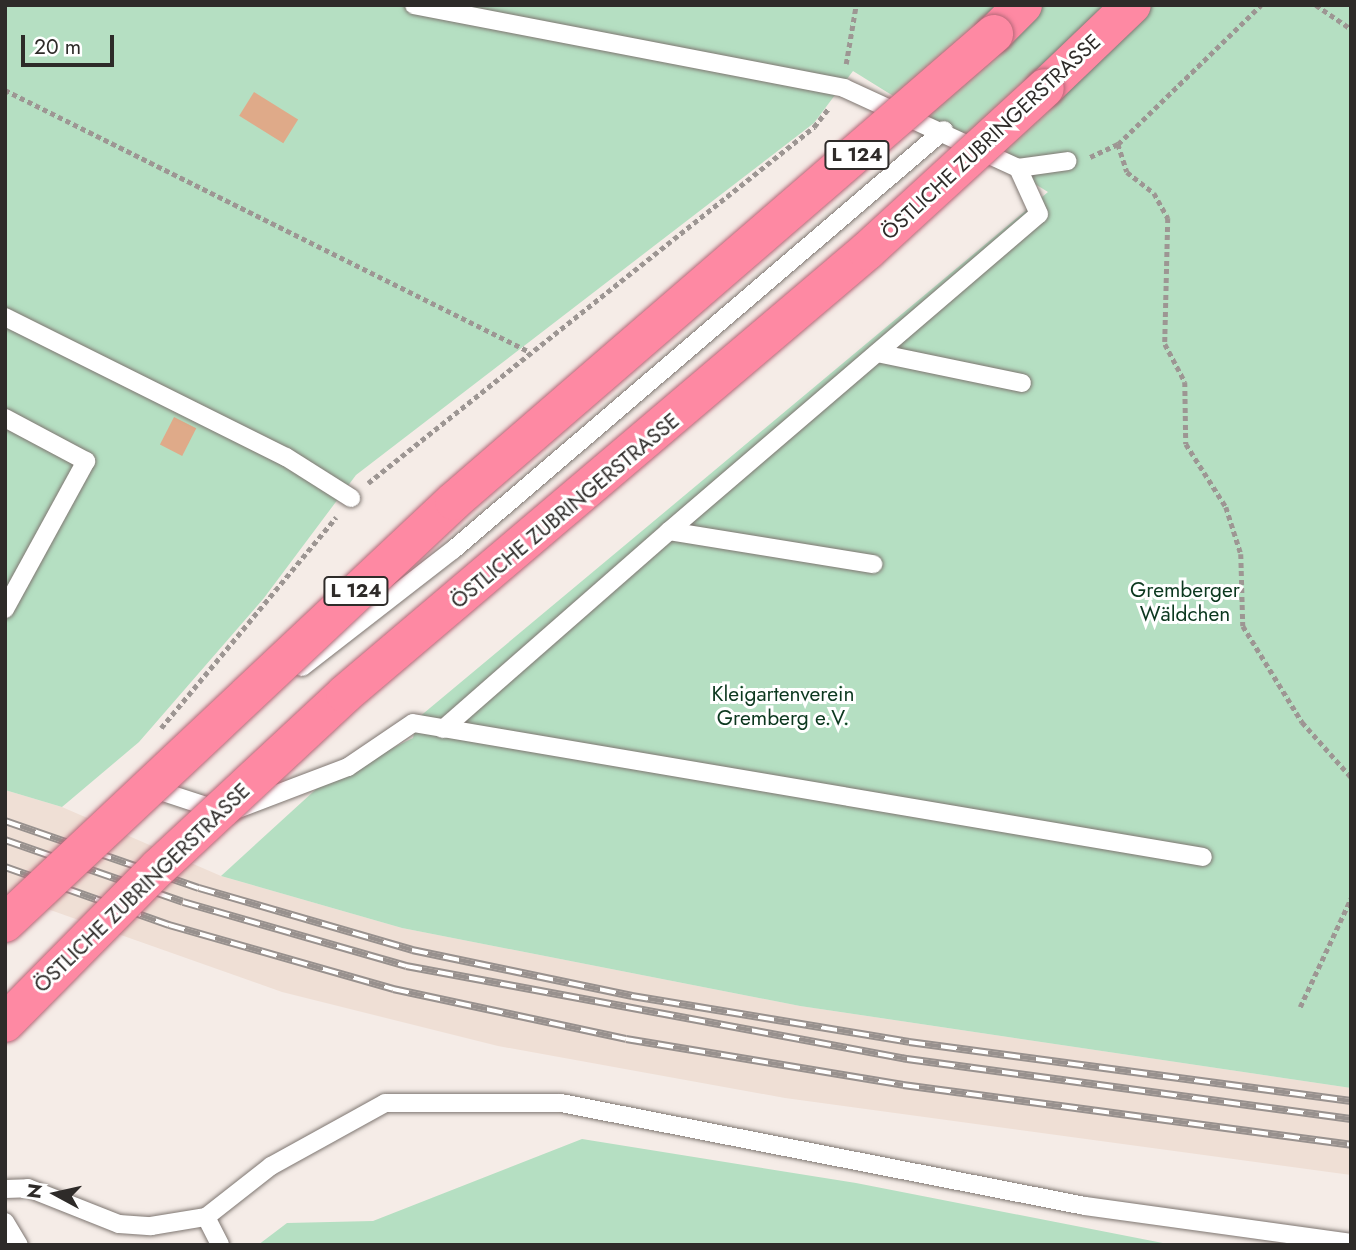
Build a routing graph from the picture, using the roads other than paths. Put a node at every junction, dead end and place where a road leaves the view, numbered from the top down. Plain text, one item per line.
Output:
1 (414, 5) edge
2 (1023, 5) edge
3 (1132, 5) edge
4 (944, 130) junction
5 (1068, 161) road end
6 (1018, 168) junction
7 (5, 317) edge
8 (877, 353) junction
9 (1021, 383) dead end
10 (5, 418) edge
11 (351, 498) road end
12 (669, 531) junction
13 (873, 564) dead end
14 (5, 609) edge
15 (443, 729) junction
16 (148, 787) junction
17 (1203, 857) dead end
18 (5, 912) edge
19 (5, 923) edge
20 (5, 1023) edge
21 (5, 1189) edge
22 (206, 1217) junction
23 (5, 1222) edge
24 (1351, 1243) edge
25 (19, 1245) edge
26 (220, 1245) edge

1 - 4 lane
2 - 19 highway, L 124, bridge
3 - 20 highway, ÖSTLICHE ZUBRINGERSTRASSE, bridge
4 - 6 lane
4 - 16 lane
5 - 6 lane
6 - 8 lane
7 - 11 lane
8 - 9 lane
8 - 12 lane
10 - 14 lane
12 - 13 lane
12 - 15 lane
15 - 16 lane
15 - 17 lane
16 - 18 lane
21 - 22 lane
22 - 24 lane
22 - 26 lane
23 - 25 lane

